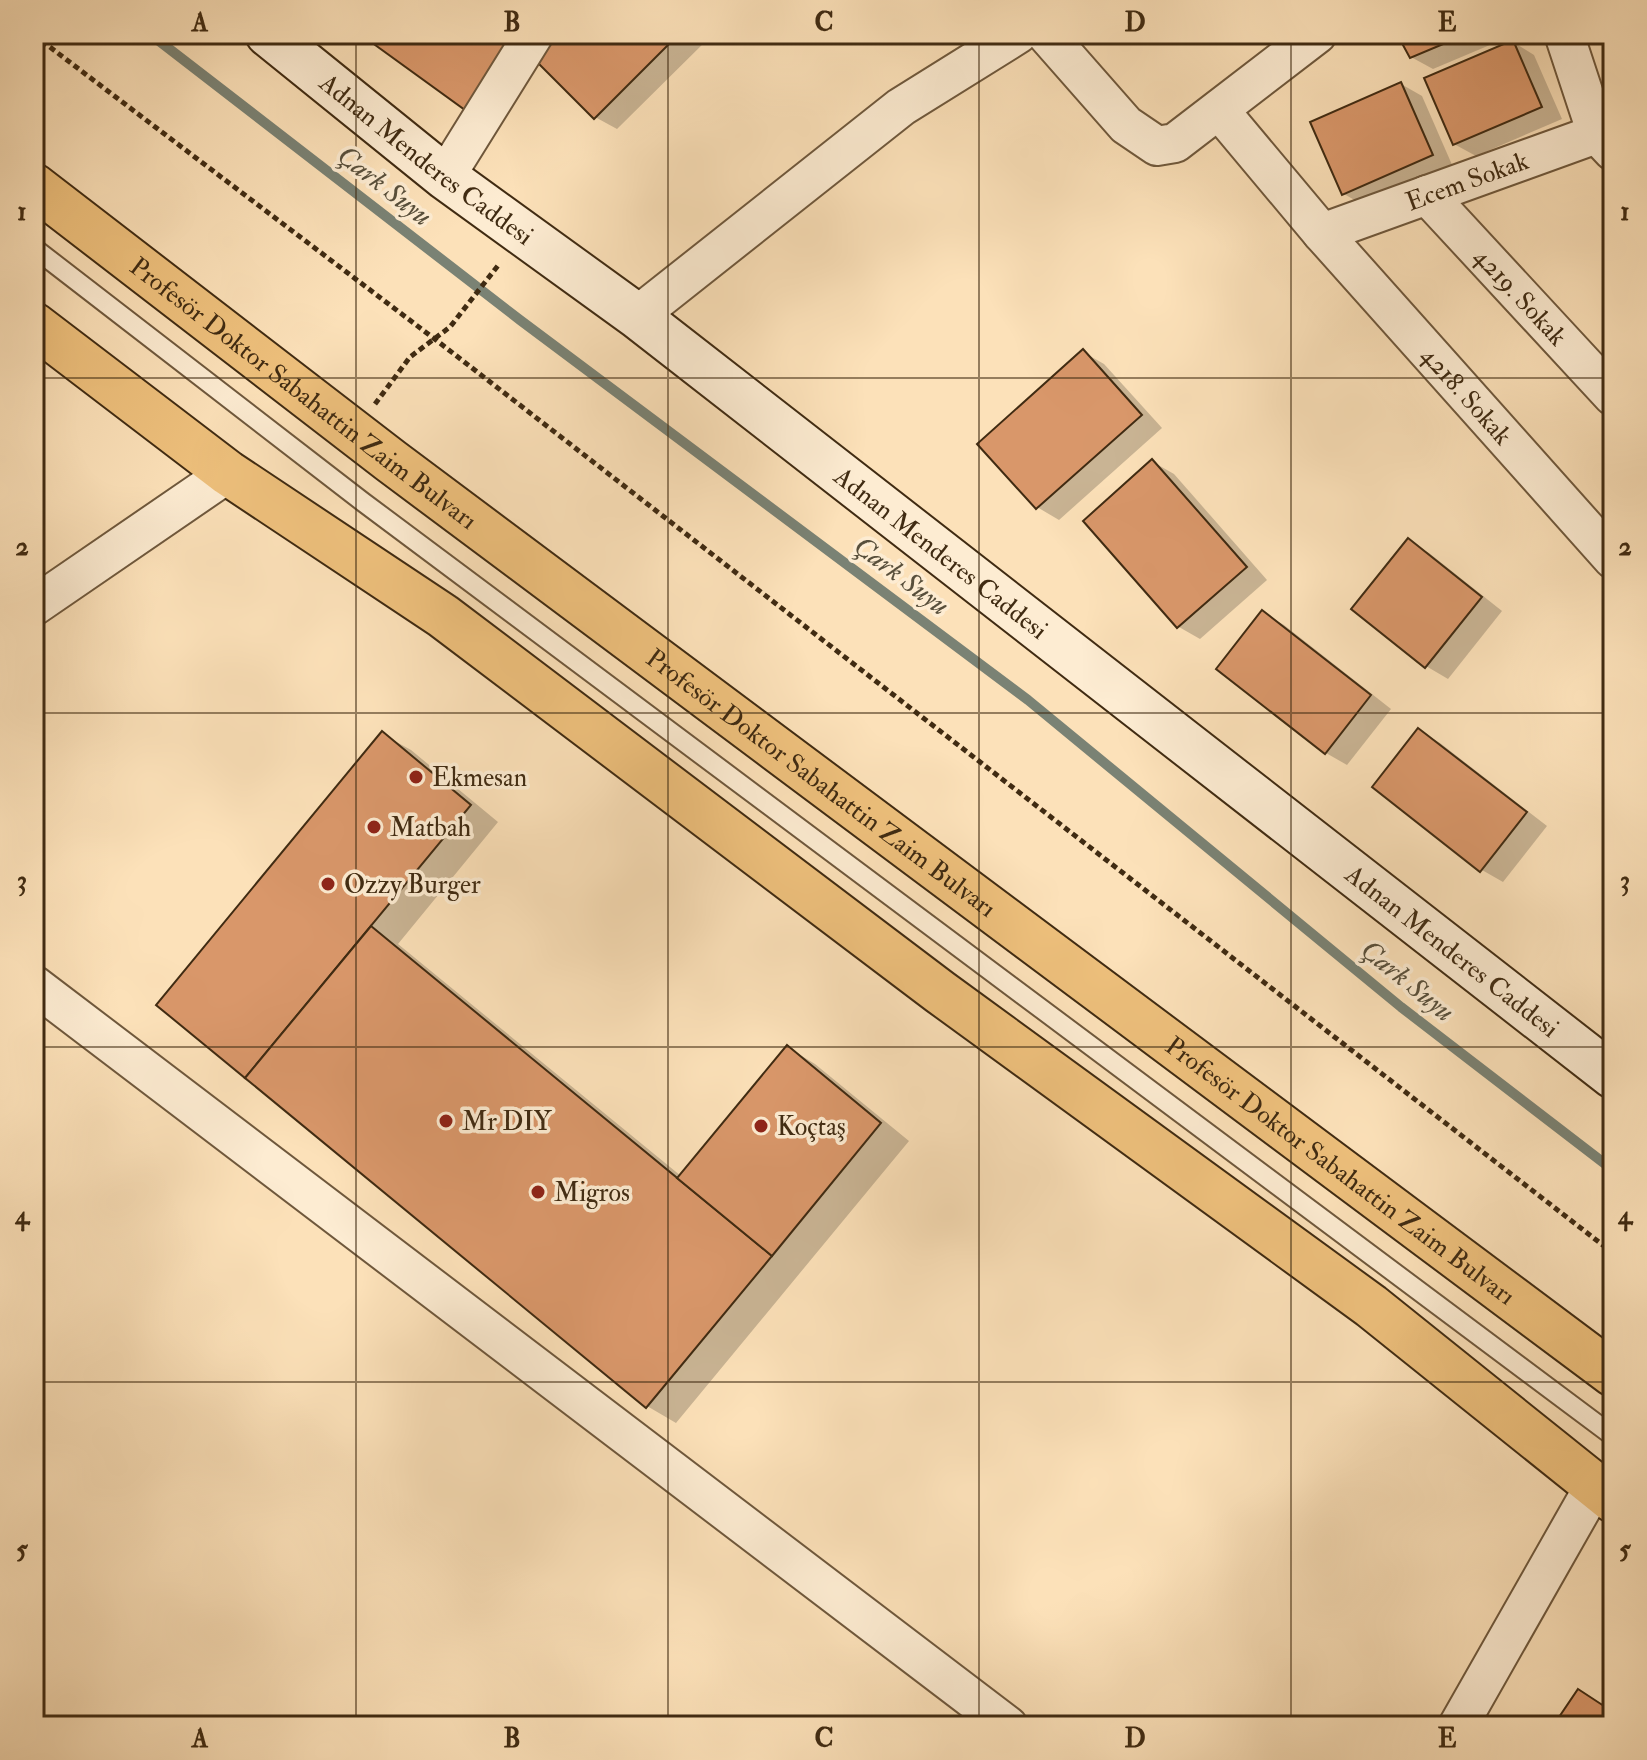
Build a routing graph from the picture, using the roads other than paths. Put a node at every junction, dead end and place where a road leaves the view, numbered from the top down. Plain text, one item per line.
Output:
1 (534, 34) edge
2 (1018, 34) edge
3 (1046, 34) edge
4 (1317, 34) edge
5 (1564, 34) edge
6 (289, 41) edge
7 (1219, 110) junction
8 (1608, 138) edge
9 (445, 177) junction
10 (34, 186) edge
11 (1427, 195) junction
12 (1322, 233) junction
13 (34, 248) edge
14 (637, 316) junction
15 (34, 325) edge
16 (1613, 396) edge
17 (228, 473) junction
18 (1613, 559) edge
19 (34, 606) edge
20 (34, 985) edge
21 (1613, 1076) edge
22 (1613, 1374) edge
23 (1613, 1436) edge
24 (1604, 1493) edge
25 (1008, 1726) edge
26 (1458, 1726) edge

1 - 9 street
2 - 14 street
3 - 7 street
4 - 7 street
5 - 8 street
6 - 9 street, Adnan Menderes Caddesi
7 - 12 street, 4218. Sokak
8 - 11 street, Ecem Sokak
9 - 14 street, Adnan Menderes Caddesi
10 - 22 main road, Profesör Doktor Sabahattin Zaim Bulvarı
11 - 12 street, Ecem Sokak
11 - 16 street, 4219. Sokak
12 - 18 street, 4218. Sokak
13 - 23 lane
14 - 21 street, Adnan Menderes Caddesi
15 - 17 main road
17 - 19 street
17 - 24 main road
20 - 25 street
24 - 26 street

